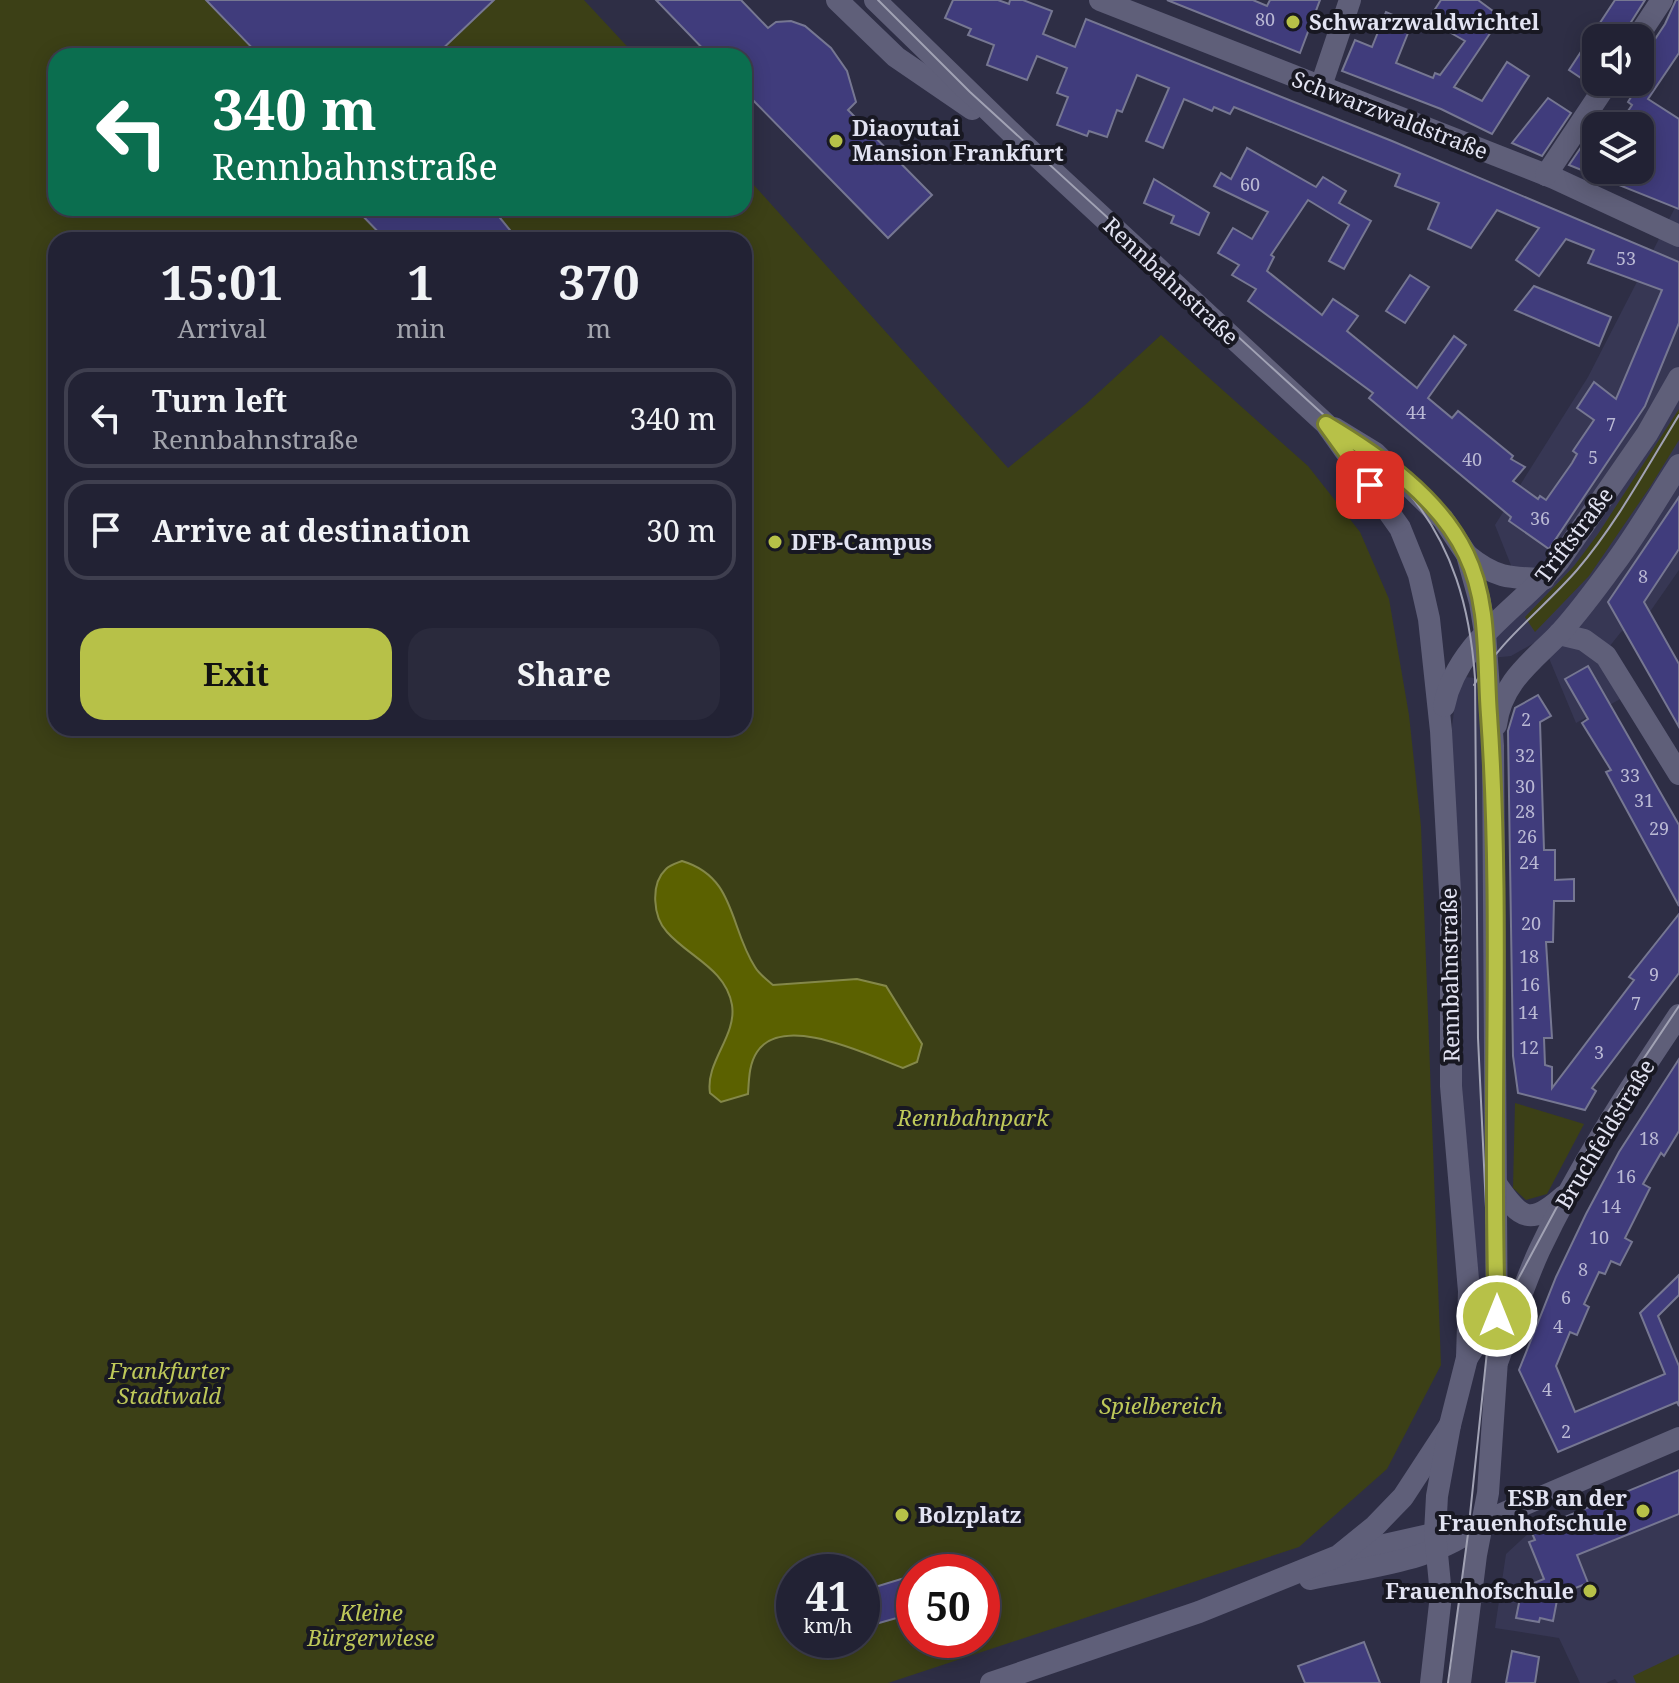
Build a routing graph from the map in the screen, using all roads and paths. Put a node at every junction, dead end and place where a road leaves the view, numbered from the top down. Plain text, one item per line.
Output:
1 (837, 0) edge
2 (875, 0) edge
3 (1100, 0) edge
4 (1350, 0) edge
5 (1662, 0) edge
6 (1646, 24) edge
7 (1320, 89) junction
8 (1599, 96) edge
9 (1017, 138) junction
10 (1546, 175) junction
11 (1679, 236) edge
12 (1679, 378) edge
13 (1326, 424) junction
14 (1679, 465) edge
15 (1467, 555) junction
16 (1544, 579) junction
17 (1429, 619) junction
18 (1485, 633) junction
19 (1559, 634) junction
20 (1531, 658) junction
21 (1460, 661) junction
22 (1488, 670) junction
23 (1441, 723) junction
24 (1493, 746) junction
25 (1679, 774) edge
26 (1679, 1015) edge
27 (1497, 1185) junction
28 (1568, 1193) junction
29 (1537, 1256) junction
30 (1497, 1310) junction
31 (1467, 1358) junction
32 (1497, 1360) junction
33 (1450, 1425) junction
34 (1679, 1438) edge
35 (1483, 1522) junction
36 (1436, 1542) junction
37 (1338, 1556) junction
38 (1261, 1589) junction
39 (991, 1683) edge
40 (1431, 1683) edge
41 (1460, 1683) edge

1 - 9 main road, Rennbahnstraße
2 - 9 main road, Rennbahnstraße
3 - 7 main road, Schwarzwaldstraße
4 - 7 main road
5 - 6 main road
7 - 10 main road, Schwarzwaldstraße
8 - 10 main road
9 - 13 main road, Rennbahnstraße
10 - 11 main road, Schwarzwaldstraße
12 - 16 main road, Triftstraße
13 - 15 main road, Rennbahnstraße
13 - 17 main road, Rennbahnstraße
14 - 19 main road, Triftstraße
15 - 16 main road
15 - 18 main road, Rennbahnstraße
16 - 18 main road, Triftstraße
17 - 21 main road
17 - 23 main road, Rennbahnstraße
18 - 21 main road, Triftstraße
18 - 22 main road, Rennbahnstraße
19 - 20 main road, Triftstraße
19 - 25 main road
20 - 22 main road
20 - 24 main road, Triftstraße
21 - 22 main road
21 - 23 main road, Triftstraße
22 - 24 main road, Rennbahnstraße
23 - 31 main road, Rennbahnstraße
24 - 27 main road, Rennbahnstraße
26 - 28 main road, Bruchfeldstraße
27 - 28 main road
27 - 30 main road, Rennbahnstraße
28 - 29 main road, Bruchfeldstraße
29 - 30 main road, Bruchfeldstraße
29 - 32 main road, Bruchfeldstraße
30 - 31 main road, Bruchfeldstraße
30 - 32 main road, Rennbahnstraße
31 - 33 main road, Rennbahnstraße
32 - 35 main road, Rennbahnstraße
33 - 36 main road, Rennbahnstraße
33 - 37 main road
34 - 35 main road
35 - 36 main road
35 - 41 main road, Rennbahnstraße
36 - 37 main road
36 - 38 main road
36 - 40 main road, Rennbahnstraße
37 - 38 main road
38 - 39 main road

